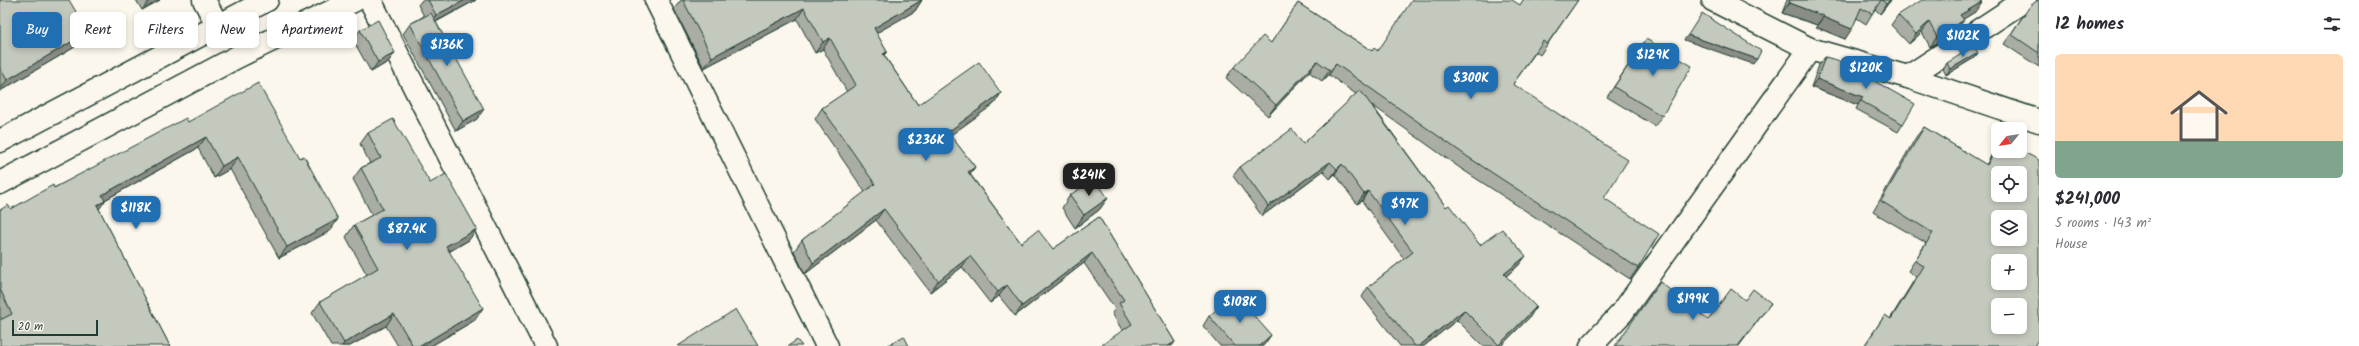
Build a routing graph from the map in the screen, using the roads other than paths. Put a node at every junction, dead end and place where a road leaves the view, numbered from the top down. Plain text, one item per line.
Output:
1 (204, 0) edge
2 (267, 0) edge
3 (355, 0) edge
4 (370, 0) edge
5 (656, 0) edge
6 (1713, 0) edge
7 (2025, 0) edge
8 (210, 12) edge
9 (244, 12) edge
10 (206, 32) edge
11 (1810, 49) junction
12 (1908, 77) junction
13 (2039, 121) edge
14 (1, 139) edge
15 (0, 183) edge
16 (546, 346) edge
17 (827, 346) edge
18 (1591, 346) edge

1 - 8 street
2 - 9 street
3 - 15 street
4 - 16 street
5 - 17 street
6 - 11 street
7 - 12 street
10 - 14 street
11 - 12 street
11 - 18 street
12 - 13 street

